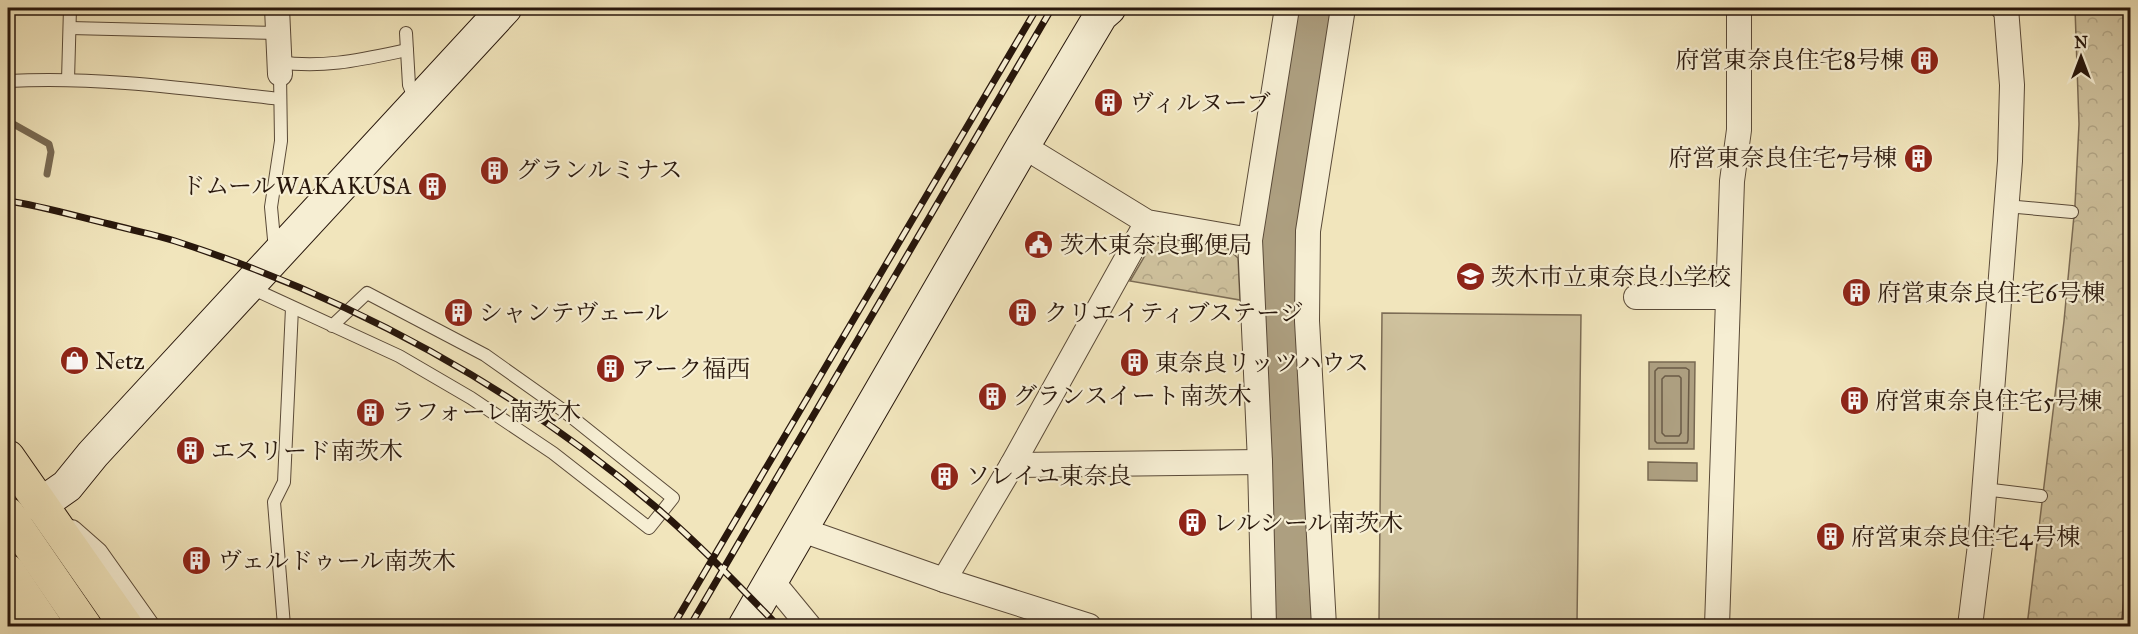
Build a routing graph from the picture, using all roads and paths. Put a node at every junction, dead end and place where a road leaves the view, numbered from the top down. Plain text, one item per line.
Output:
1 (70, 8) edge
2 (277, 8) edge
3 (505, 8) edge
4 (1109, 8) edge
5 (1287, 8) edge
6 (1343, 8) edge
7 (1739, 8) edge
8 (2002, 8) edge
9 (70, 28) junction
10 (278, 33) junction
11 (406, 33) dead end
12 (406, 50) junction
13 (280, 68) junction
14 (68, 80) junction
15 (8, 81) edge
16 (280, 99) junction
17 (416, 104) junction
18 (1023, 146) junction
19 (2006, 206) junction
20 (2072, 212) dead end
21 (1147, 222) junction
22 (1250, 240) junction
23 (275, 257) junction
24 (248, 287) junction
25 (1636, 297) dead end
26 (1728, 297) junction
27 (292, 308) junction
28 (332, 326) junction
29 (8, 457) edge
30 (1260, 462) junction
31 (1012, 465) junction
32 (1984, 489) junction
33 (2041, 495) dead end
34 (40, 505) junction
35 (8, 514) edge
36 (802, 530) junction
37 (8, 571) edge
38 (944, 580) junction
39 (772, 581) junction
40 (45, 627) edge
41 (85, 627) edge
42 (126, 627) edge
43 (147, 627) edge
44 (284, 627) edge
45 (745, 627) edge
46 (809, 627) edge
47 (1089, 627) edge
48 (1264, 627) edge
49 (1324, 627) edge
50 (1717, 627) edge
51 (1970, 627) edge

1 - 9 lane
2 - 10 street
3 - 17 street
4 - 18 street
5 - 22 street
6 - 49 street
7 - 26 street
8 - 19 street
9 - 10 lane
9 - 14 lane
10 - 13 street
11 - 12 lane
12 - 13 lane
12 - 17 lane
13 - 16 lane
14 - 15 lane
14 - 16 lane
16 - 23 lane
17 - 23 street
18 - 21 street
18 - 36 street
19 - 20 lane
19 - 32 street
21 - 22 street
21 - 31 street
22 - 30 street
23 - 24 street
24 - 27 lane
24 - 34 street
25 - 26 street
26 - 50 street
27 - 28 lane
27 - 44 lane
28 - 28 lane
29 - 34 main road
30 - 31 street
30 - 48 street
31 - 38 street
32 - 33 lane
32 - 51 street
34 - 42 main road
34 - 43 street
35 - 41 main road
36 - 38 street
36 - 39 street
37 - 40 main road
38 - 47 street
39 - 45 street
39 - 46 street

